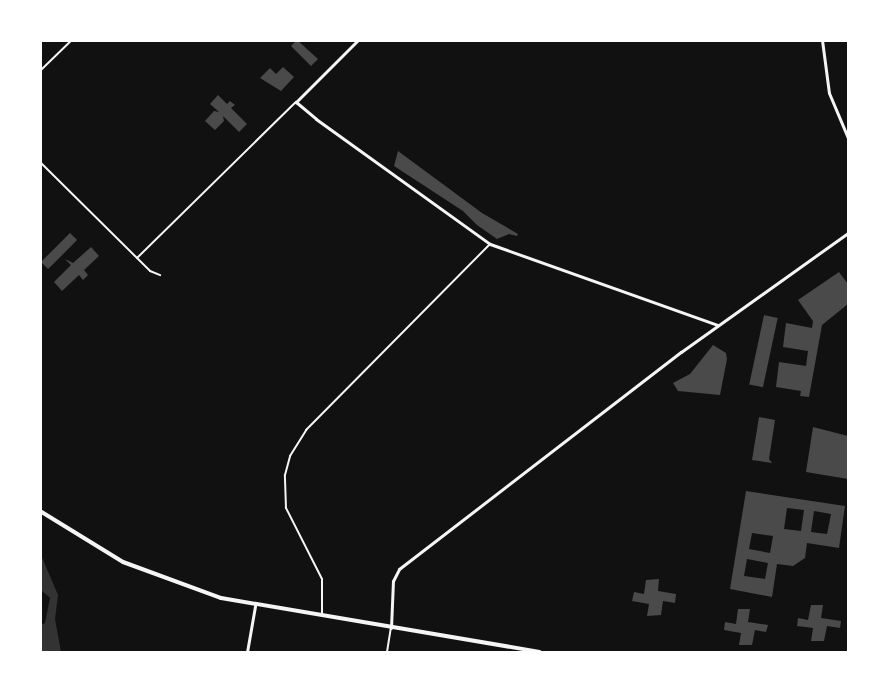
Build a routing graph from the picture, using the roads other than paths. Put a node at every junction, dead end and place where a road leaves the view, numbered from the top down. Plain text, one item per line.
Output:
1 (72, 40) edge
2 (358, 40) edge
3 (822, 40) edge
4 (40, 71) edge
5 (296, 102) junction
6 (849, 138) edge
7 (40, 162) edge
8 (849, 233) edge
9 (490, 244) junction
10 (137, 258) junction
11 (160, 275) dead end
12 (718, 326) junction
13 (40, 511) edge
14 (255, 606) junction
15 (322, 617) junction
16 (391, 628) junction
17 (247, 652) edge
18 (387, 652) edge
19 (539, 652) edge

1 - 4 lane
2 - 5 street
3 - 6 street
5 - 9 street
5 - 10 street
7 - 10 street
8 - 12 street
9 - 12 street
9 - 15 street
10 - 11 street
12 - 16 street
13 - 14 main road
14 - 15 main road
14 - 17 street
15 - 16 main road
16 - 18 street
16 - 19 main road

